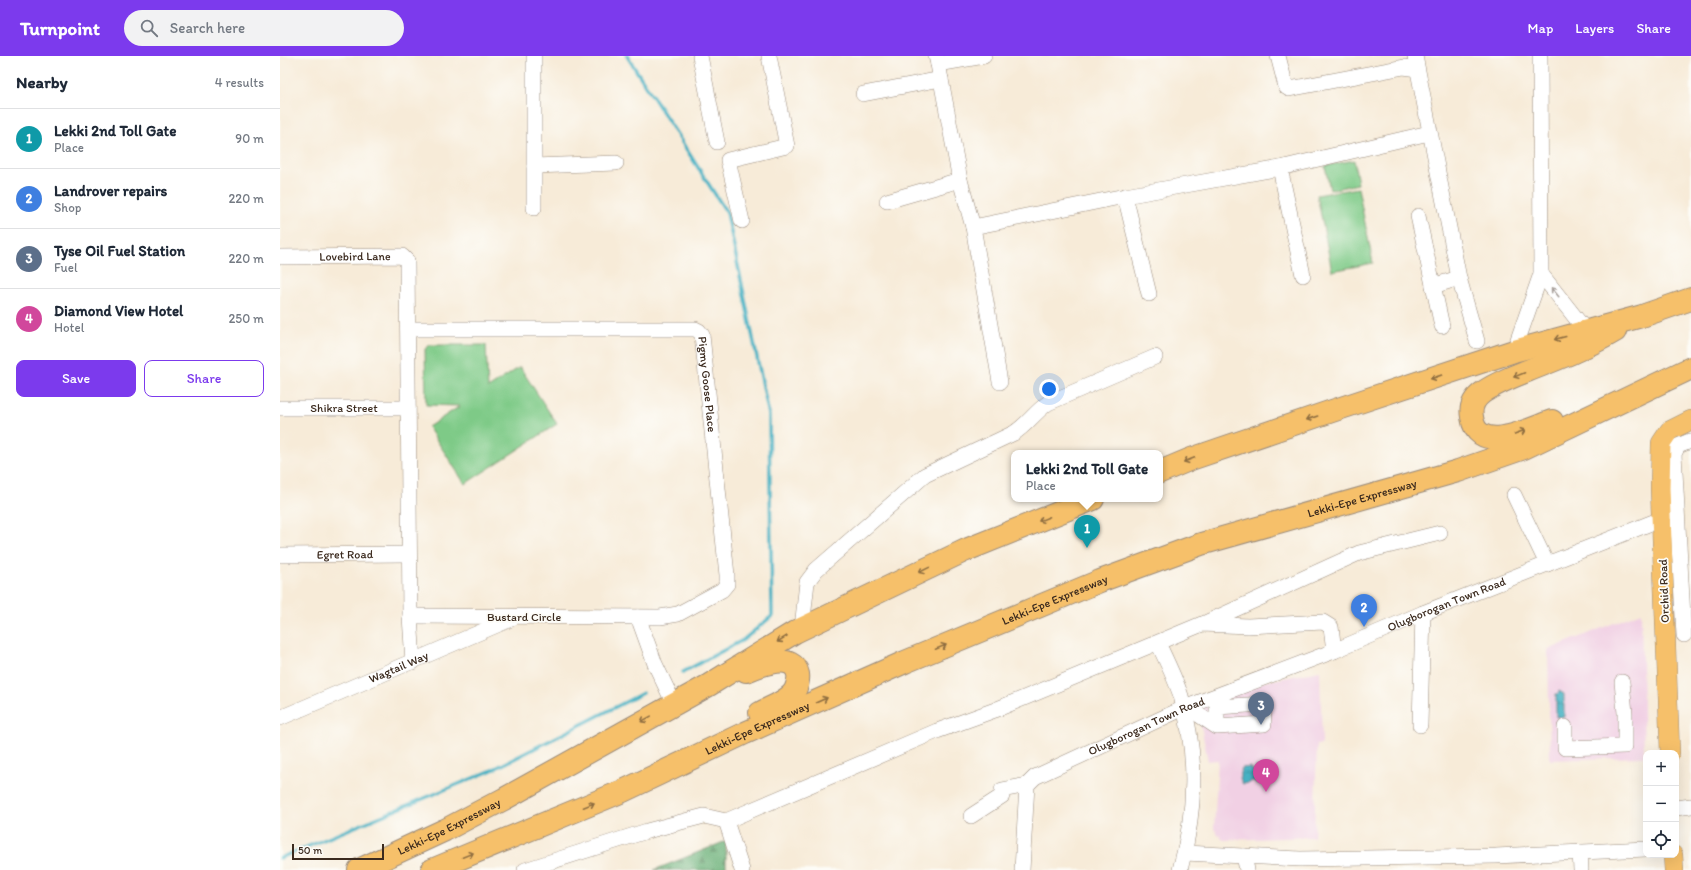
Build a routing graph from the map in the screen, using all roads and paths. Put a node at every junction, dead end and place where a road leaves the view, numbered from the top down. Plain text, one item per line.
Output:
1 (534, 56) edge
2 (700, 56) edge
3 (769, 56) edge
4 (984, 56) edge
5 (1278, 56) edge
6 (1540, 56) edge
7 (937, 60) edge
8 (1416, 62) edge
9 (941, 78) junction
10 (863, 94) dead end
11 (1429, 133) junction
12 (718, 142) dead end
13 (616, 163) dead end
14 (534, 166) junction
15 (1280, 168) junction
16 (960, 180) junction
17 (1125, 196) junction
18 (887, 201) dead end
19 (534, 208) dead end
20 (1418, 216) dead end
21 (742, 221) dead end
22 (973, 227) junction
23 (280, 257) edge
24 (1541, 274) junction
25 (1302, 275) dead end
26 (1459, 278) junction
27 (1433, 286) junction
28 (1149, 294) dead end
29 (1691, 299) edge
30 (1642, 316) junction
31 (1442, 326) dead end
32 (408, 329) junction
33 (1586, 331) junction
34 (1477, 341) dead end
35 (1514, 351) junction
36 (1155, 357) dead end
37 (1691, 368) edge
38 (1000, 382) dead end
39 (1644, 390) junction
40 (280, 408) edge
41 (408, 408) junction
42 (1691, 420) edge
43 (1691, 446) edge
44 (1163, 471) edge
45 (1514, 495) dead end
46 (1086, 502) edge
47 (1661, 519) junction
48 (1440, 533) dead end
49 (409, 554) junction
50 (280, 555) edge
51 (1547, 564) junction
52 (1423, 613) junction
53 (410, 616) junction
54 (516, 617) junction
55 (638, 617) junction
56 (1202, 624) junction
57 (802, 628) junction
58 (1684, 635) dead end
59 (1158, 643) junction
60 (1334, 651) junction
61 (414, 662) junction
62 (1259, 678) junction
63 (1622, 682) dead end
64 (709, 685) junction
65 (674, 704) junction
66 (1263, 704) junction
67 (1228, 706) junction
68 (1191, 710) junction
69 (280, 718) edge
70 (1244, 725) junction
71 (1420, 725) dead end
72 (1217, 727) junction
73 (1565, 727) dead end
74 (1670, 750) edge
75 (707, 752) junction
76 (1031, 781) junction
77 (1691, 806) edge
78 (1679, 808) edge
79 (971, 816) dead end
80 (726, 821) junction
81 (1643, 849) edge
82 (1580, 852) junction
83 (1185, 853) junction
84 (1673, 858) edge
85 (1246, 863) edge
86 (359, 870) edge
87 (432, 870) edge
88 (525, 870) edge
89 (742, 870) edge
90 (1022, 870) edge
91 (1180, 870) edge
92 (1581, 870) edge
93 (1674, 870) edge

1 - 14 street
2 - 12 street
3 - 21 street
4 - 7 street
5 - 8 street
6 - 24 street
7 - 9 street
8 - 11 street
9 - 10 street
9 - 16 street
11 - 15 street
11 - 26 street
13 - 14 street
14 - 19 street
15 - 17 street
15 - 25 street
16 - 18 street
16 - 22 street
17 - 22 street
17 - 28 street
20 - 27 street
22 - 38 street
23 - 32 street, Lovebird Lane
33 -> 24 street
24 - 35 street
26 - 27 street
26 - 34 street
27 - 31 street
29 - 30 highway
30 - 33 highway
30 -> 39 highway
32 - 41 street, Lovebird Lane
32 - 55 street, Pigmy Goose Place
33 -> 35 highway
35 -> 44 highway
36 - 57 street
37 - 39 highway, Lekki-Epe Expressway
75 -> 39 highway, Lekki-Epe Expressway
40 - 41 street, Shikra Street
41 - 49 street, Lovebird Lane
42 - 47 main road, Orchid Road
43 - 58 street
45 - 51 street
46 -> 57 highway, Lekki-Epe Expressway
47 - 51 street, Olugborogan Town Road
47 - 74 main road, Orchid Road
48 - 56 street
49 - 50 street, Egret Road
49 - 53 street, Lovebird Lane
51 - 52 street, Olugborogan Town Road
52 - 60 street, Olugborogan Town Road
52 - 71 street
53 - 54 street, Bustard Circle
53 - 61 street, Lovebird Lane
54 - 55 street, Bustard Circle
54 - 61 street, Wagtail Way
55 - 65 street
56 - 59 street
56 - 60 street
57 -> 64 highway, Lekki-Epe Expressway
59 - 68 street
59 - 80 street
60 - 62 street, Olugborogan Town Road
61 - 69 street, Wagtail Way
62 - 66 street
62 - 68 street, Olugborogan Town Road
63 - 73 street
64 - 65 highway, Lekki-Epe Expressway
64 - 75 highway
65 -> 86 highway, Lekki-Epe Expressway
66 - 67 street
66 - 70 street
67 - 68 street
67 - 70 street
67 - 72 street
68 - 72 street
68 - 76 street, Olugborogan Town Road
68 - 83 street
70 - 72 street
87 -> 75 highway, Lekki-Epe Expressway
76 - 79 street, Olugborogan Town Road
76 - 90 street
77 - 78 street
80 - 88 street
80 - 89 street
81 - 82 street
82 - 85 street
82 - 92 street
83 - 85 street
83 - 91 street
84 - 93 main road

